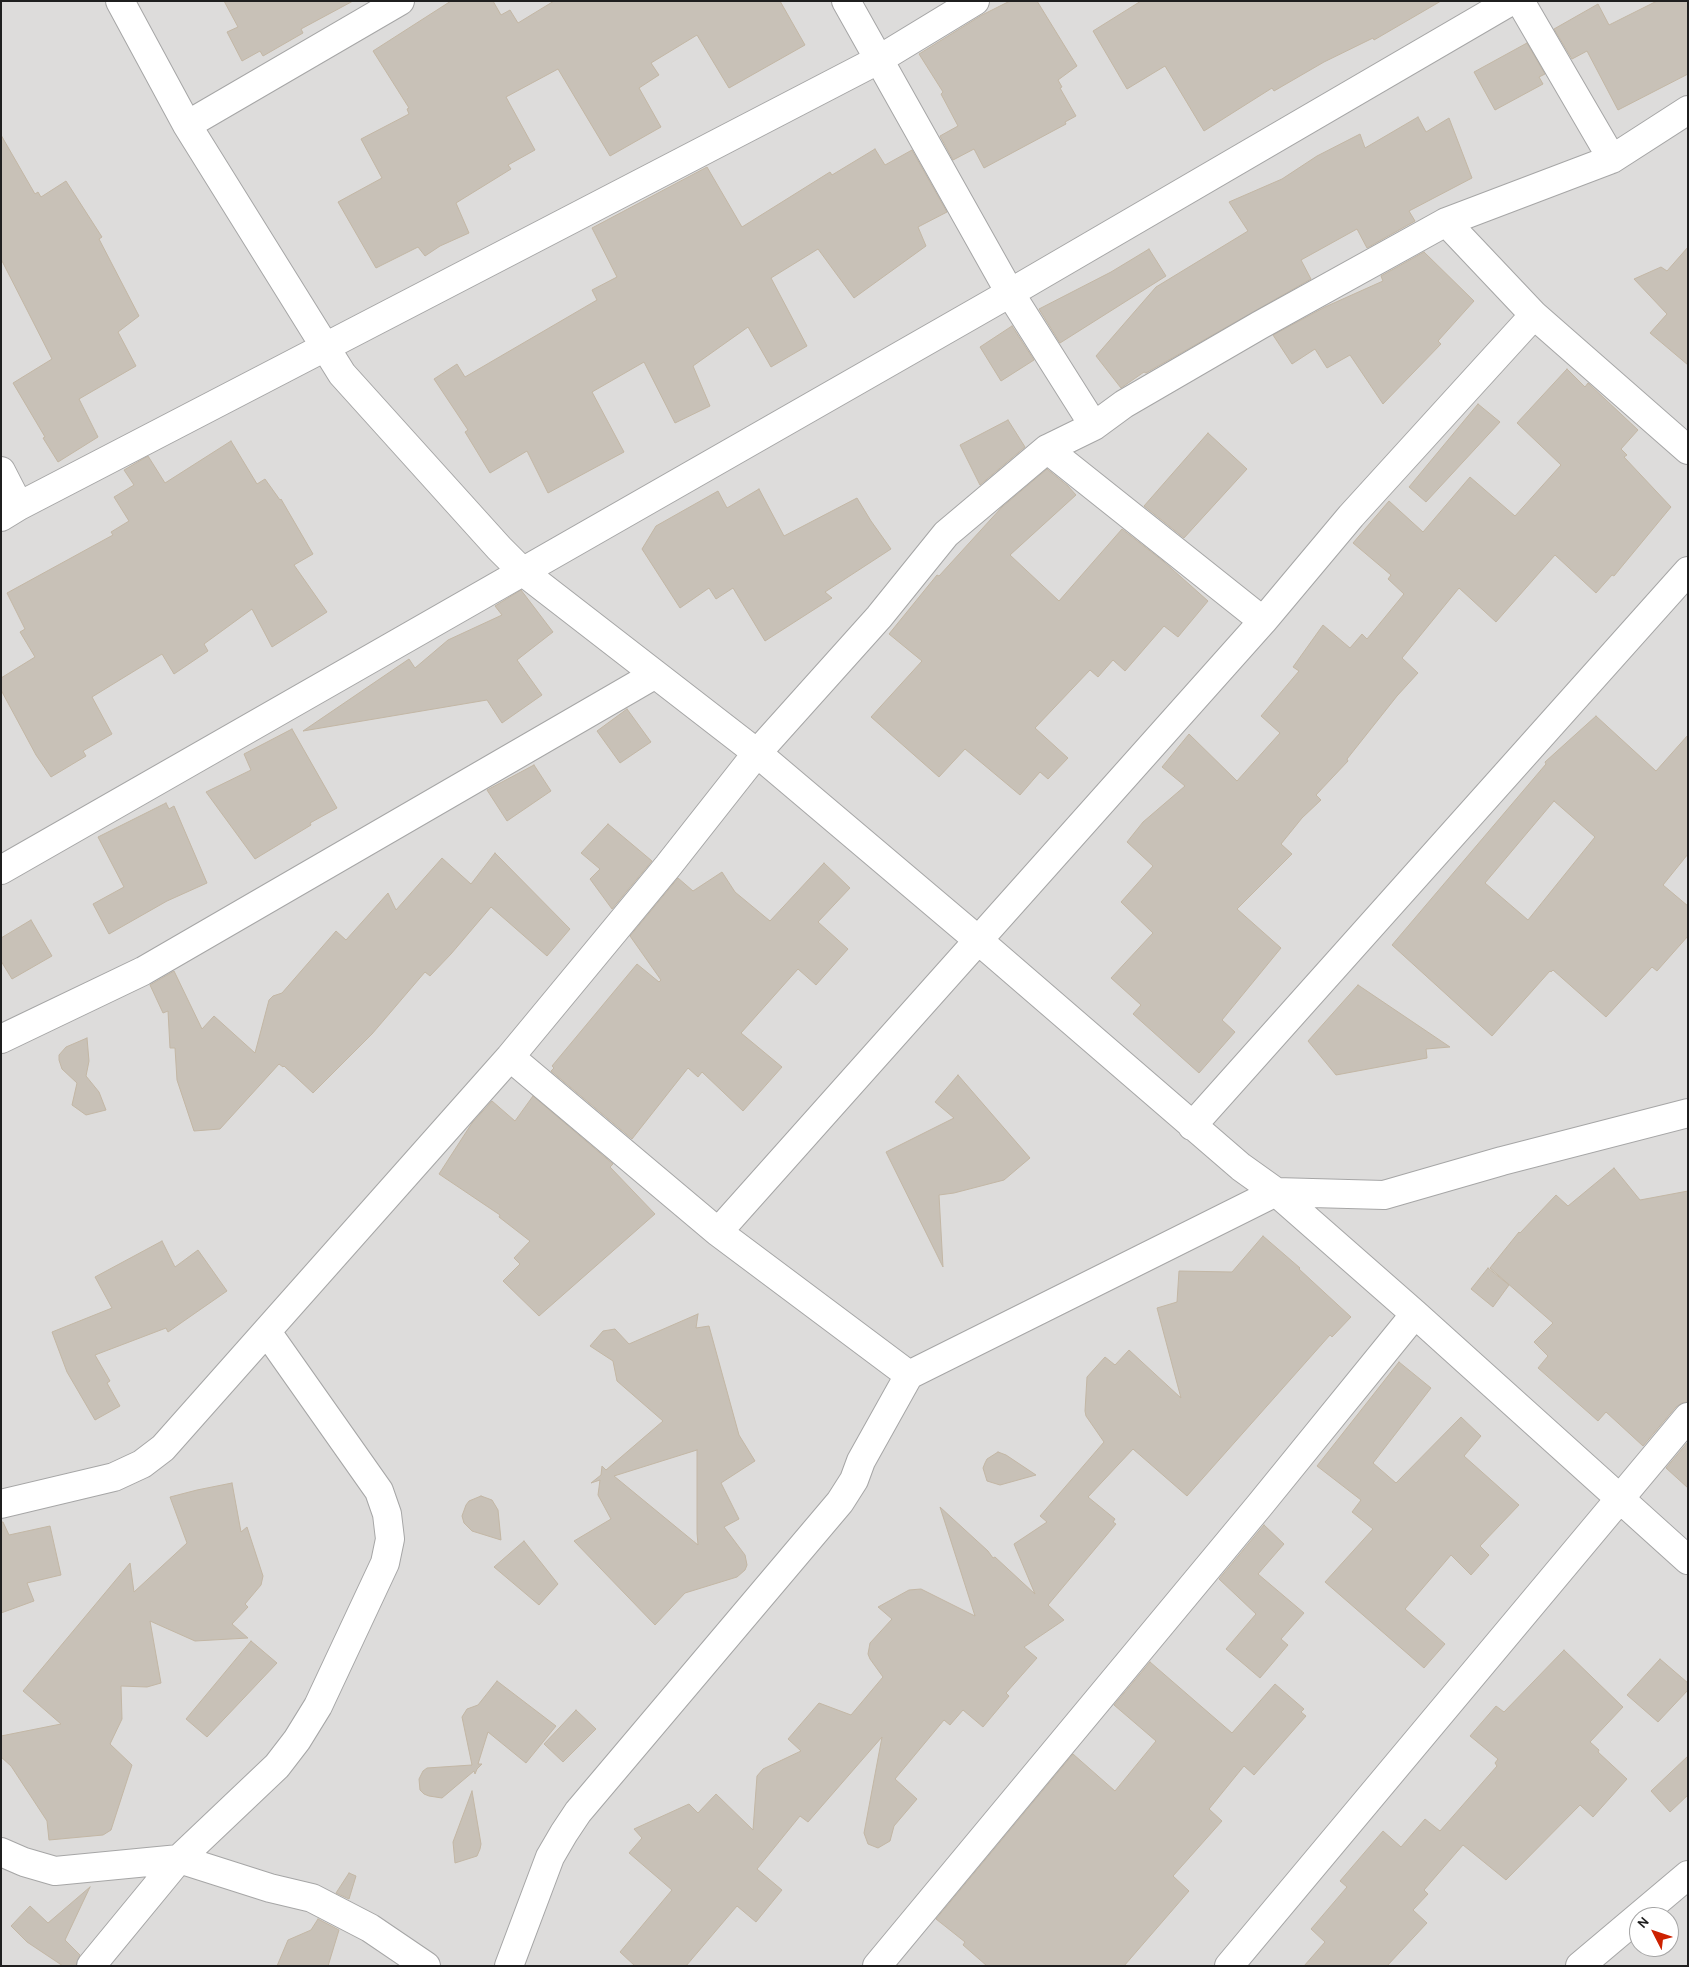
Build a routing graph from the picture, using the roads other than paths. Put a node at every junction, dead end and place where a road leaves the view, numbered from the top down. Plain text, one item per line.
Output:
1 (120, 1) edge
2 (400, 1) edge
3 (846, 1) edge
4 (975, 1) edge
5 (1511, 1) edge
6 (1520, 1) edge
7 (878, 60) junction
8 (1688, 110) edge
9 (187, 125) junction
10 (1612, 159) junction
11 (1446, 222) junction
12 (1010, 293) junction
13 (1534, 315) junction
14 (324, 348) junction
15 (1094, 426) junction
16 (1047, 449) junction
17 (1688, 450) edge
18 (1, 471) edge
19 (10, 512) edge
20 (522, 571) junction
21 (1688, 571) edge
22 (1264, 621) junction
23 (654, 675) junction
24 (757, 753) junction
25 (1, 870) edge
26 (978, 940) junction
27 (1, 1039) edge
28 (510, 1057) junction
29 (1688, 1113) edge
30 (1192, 1126) junction
31 (1276, 1192) junction
32 (718, 1232) junction
33 (1415, 1314) junction
34 (267, 1332) junction
35 (908, 1375) junction
36 (1688, 1417) edge
37 (1620, 1500) junction
38 (1, 1504) edge
39 (1688, 1560) edge
40 (1, 1852) edge
41 (179, 1859) junction
42 (1688, 1875) edge
43 (91, 1966) edge
44 (426, 1966) edge
45 (509, 1966) edge
46 (877, 1966) edge
47 (1229, 1966) edge
48 (1580, 1966) edge

1 - 9 street
2 - 9 street
3 - 7 street
4 - 7 street
5 - 12 street
6 - 10 street
7 - 12 street
7 - 14 street
8 - 10 street
9 - 14 street
10 - 11 street
11 - 13 street
11 - 15 street
12 - 15 street
12 - 20 street
13 - 17 street
13 - 22 street
14 - 19 street
14 - 20 street
15 - 16 street
16 - 22 street
16 - 24 street
18 - 19 street
20 - 23 street
20 - 25 street
21 - 30 street
22 - 26 street
23 - 24 street
23 - 27 street
24 - 26 street
24 - 28 street
26 - 30 street
26 - 32 street
28 - 32 street
28 - 34 street
29 - 31 street
30 - 31 street
31 - 33 street
31 - 35 street
32 - 35 street
33 - 37 street
33 - 46 street
34 - 38 street
34 - 41 street
35 - 45 street
36 - 37 street
37 - 39 street
37 - 47 street
40 - 41 street
41 - 43 street
41 - 44 street
42 - 48 street

